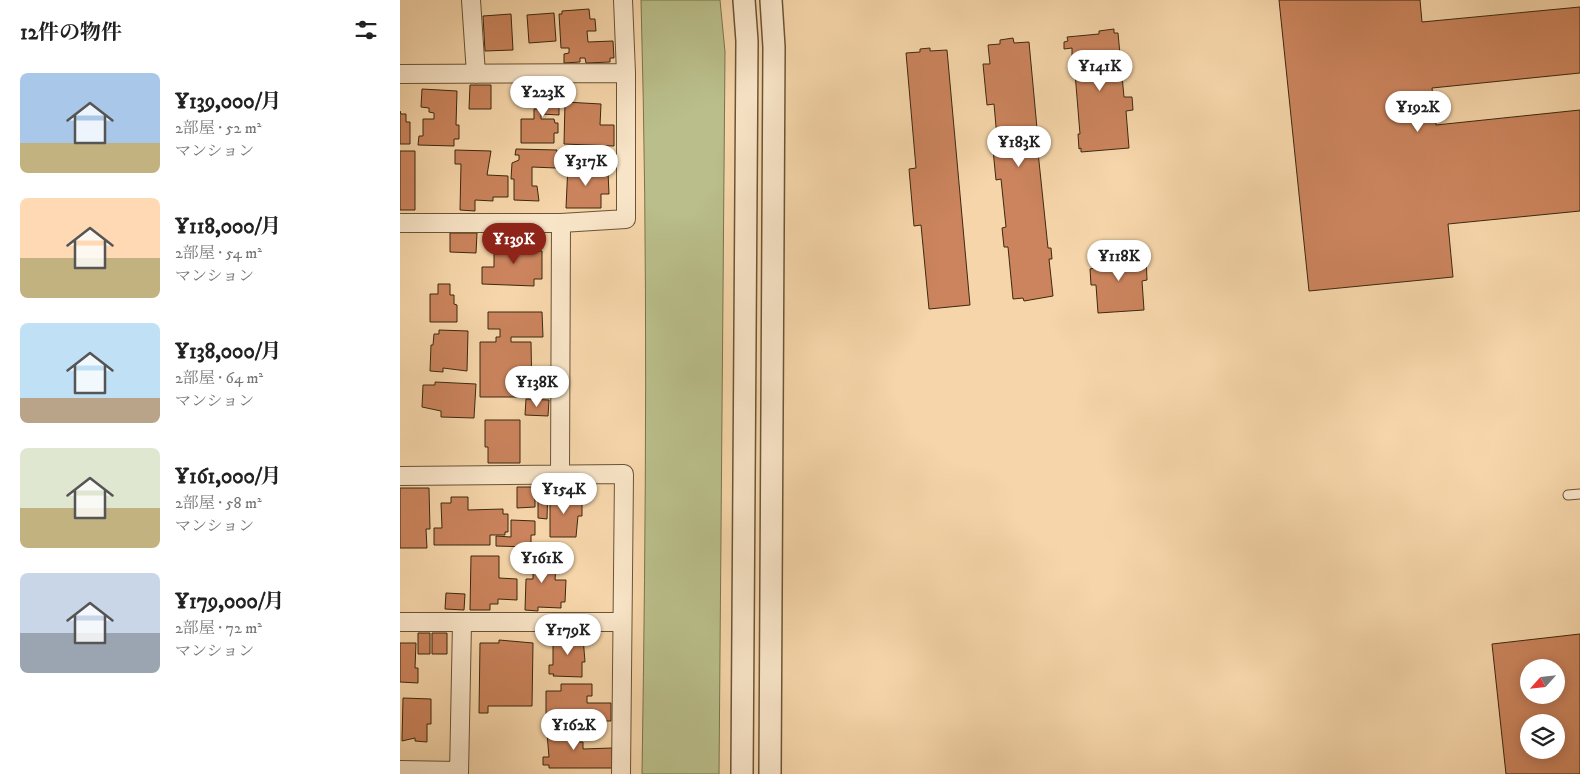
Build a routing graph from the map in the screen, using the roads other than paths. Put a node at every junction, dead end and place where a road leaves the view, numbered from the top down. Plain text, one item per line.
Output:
1 (471, 0) edge
2 (623, 0) edge
3 (744, 0) edge
4 (771, 0) edge
5 (626, 73) junction
6 (400, 74) edge
7 (476, 74) junction
8 (400, 223) edge
9 (561, 223) junction
10 (560, 474) junction
11 (400, 476) edge
12 (1580, 494) edge
13 (1568, 495) dead end
14 (400, 622) edge
15 (622, 622) junction
16 (462, 623) junction
17 (400, 770) edge
18 (460, 772) edge
19 (621, 774) edge
20 (742, 774) edge
21 (770, 774) edge

1 - 7 street
2 - 5 street
3 - 20 street
4 - 21 street
5 - 7 street
5 - 9 street
6 - 7 street
8 - 9 street
9 - 10 street
10 - 11 street
10 - 15 street
12 - 13 lane
14 - 16 street
15 - 16 street
15 - 19 street
16 - 18 street
17 - 18 street

